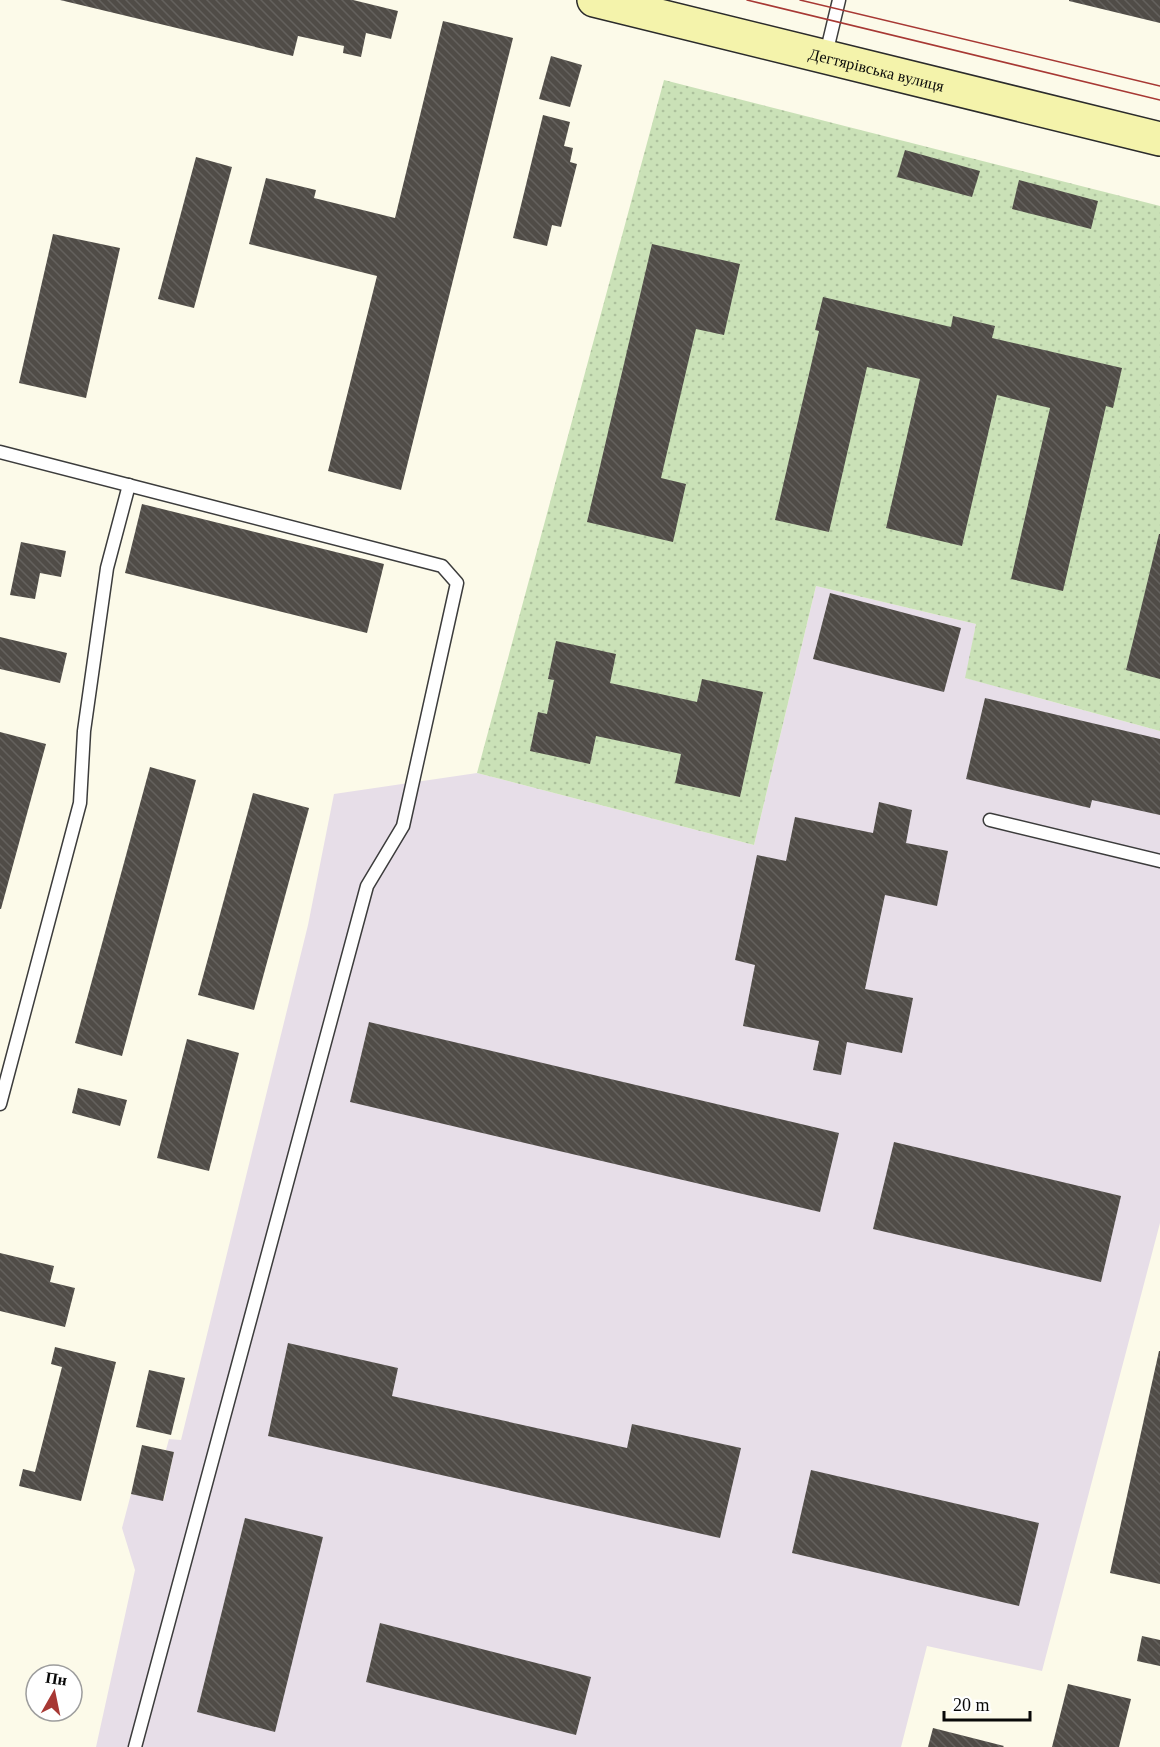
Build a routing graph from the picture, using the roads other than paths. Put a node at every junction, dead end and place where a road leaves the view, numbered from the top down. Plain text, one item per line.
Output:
1 (594, 0) edge
2 (839, 0) edge
3 (826, 56) junction
4 (1160, 140) edge
5 (0, 452) edge
6 (129, 485) junction
7 (990, 820) dead end
8 (1160, 861) edge
9 (0, 1104) edge
10 (135, 1747) edge

1 - 3 main road, Дегтярівська вулиця
2 - 3 lane
3 - 4 main road, Дегтярівська вулиця
5 - 6 lane
6 - 9 lane
6 - 10 lane
7 - 8 lane

